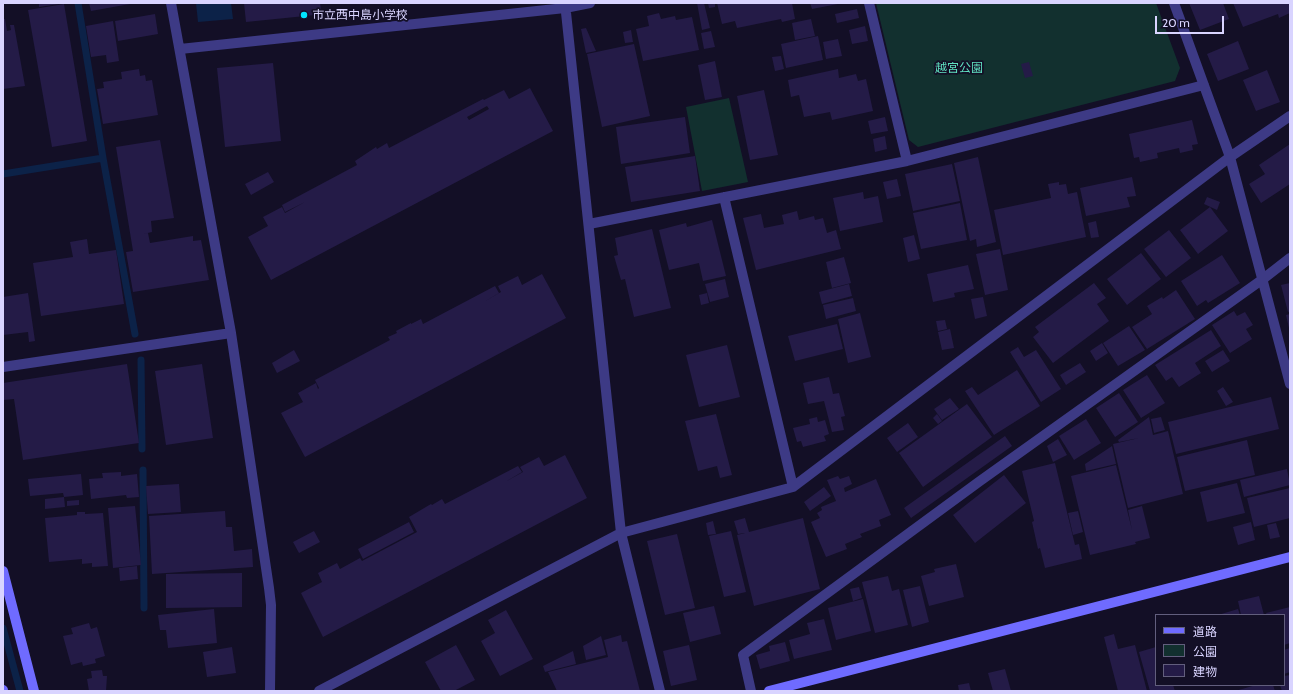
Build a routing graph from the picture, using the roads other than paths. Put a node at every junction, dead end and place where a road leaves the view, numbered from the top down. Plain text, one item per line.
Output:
1 (171, 3) edge
2 (590, 3) edge
3 (869, 3) edge
4 (1174, 3) edge
5 (565, 5) edge
6 (180, 49) junction
7 (1204, 85) junction
8 (1290, 116) edge
9 (1230, 157) junction
10 (907, 161) junction
11 (724, 197) junction
12 (589, 224) junction
13 (1290, 258) edge
14 (1263, 279) junction
15 (231, 333) junction
16 (3, 367) edge
17 (1290, 384) edge
18 (793, 487) junction
19 (621, 533) junction
20 (1290, 557) edge
21 (3, 571) edge
22 (34, 691) edge
23 (270, 691) edge
24 (319, 691) edge
25 (660, 691) edge
26 (751, 691) edge
27 (769, 691) edge

1 - 6 street
2 - 5 street
3 - 10 street
4 - 7 street
5 - 6 street
5 - 12 street
6 - 15 street
7 - 9 street
7 - 10 street
8 - 9 street
9 - 14 street
9 - 18 street
10 - 11 street
11 - 12 street
11 - 18 street
12 - 19 street
13 - 14 street
14 - 17 street
14 - 26 street
15 - 16 street
15 - 23 street
18 - 19 street
19 - 24 street
19 - 25 street
20 - 27 street
21 - 22 street

